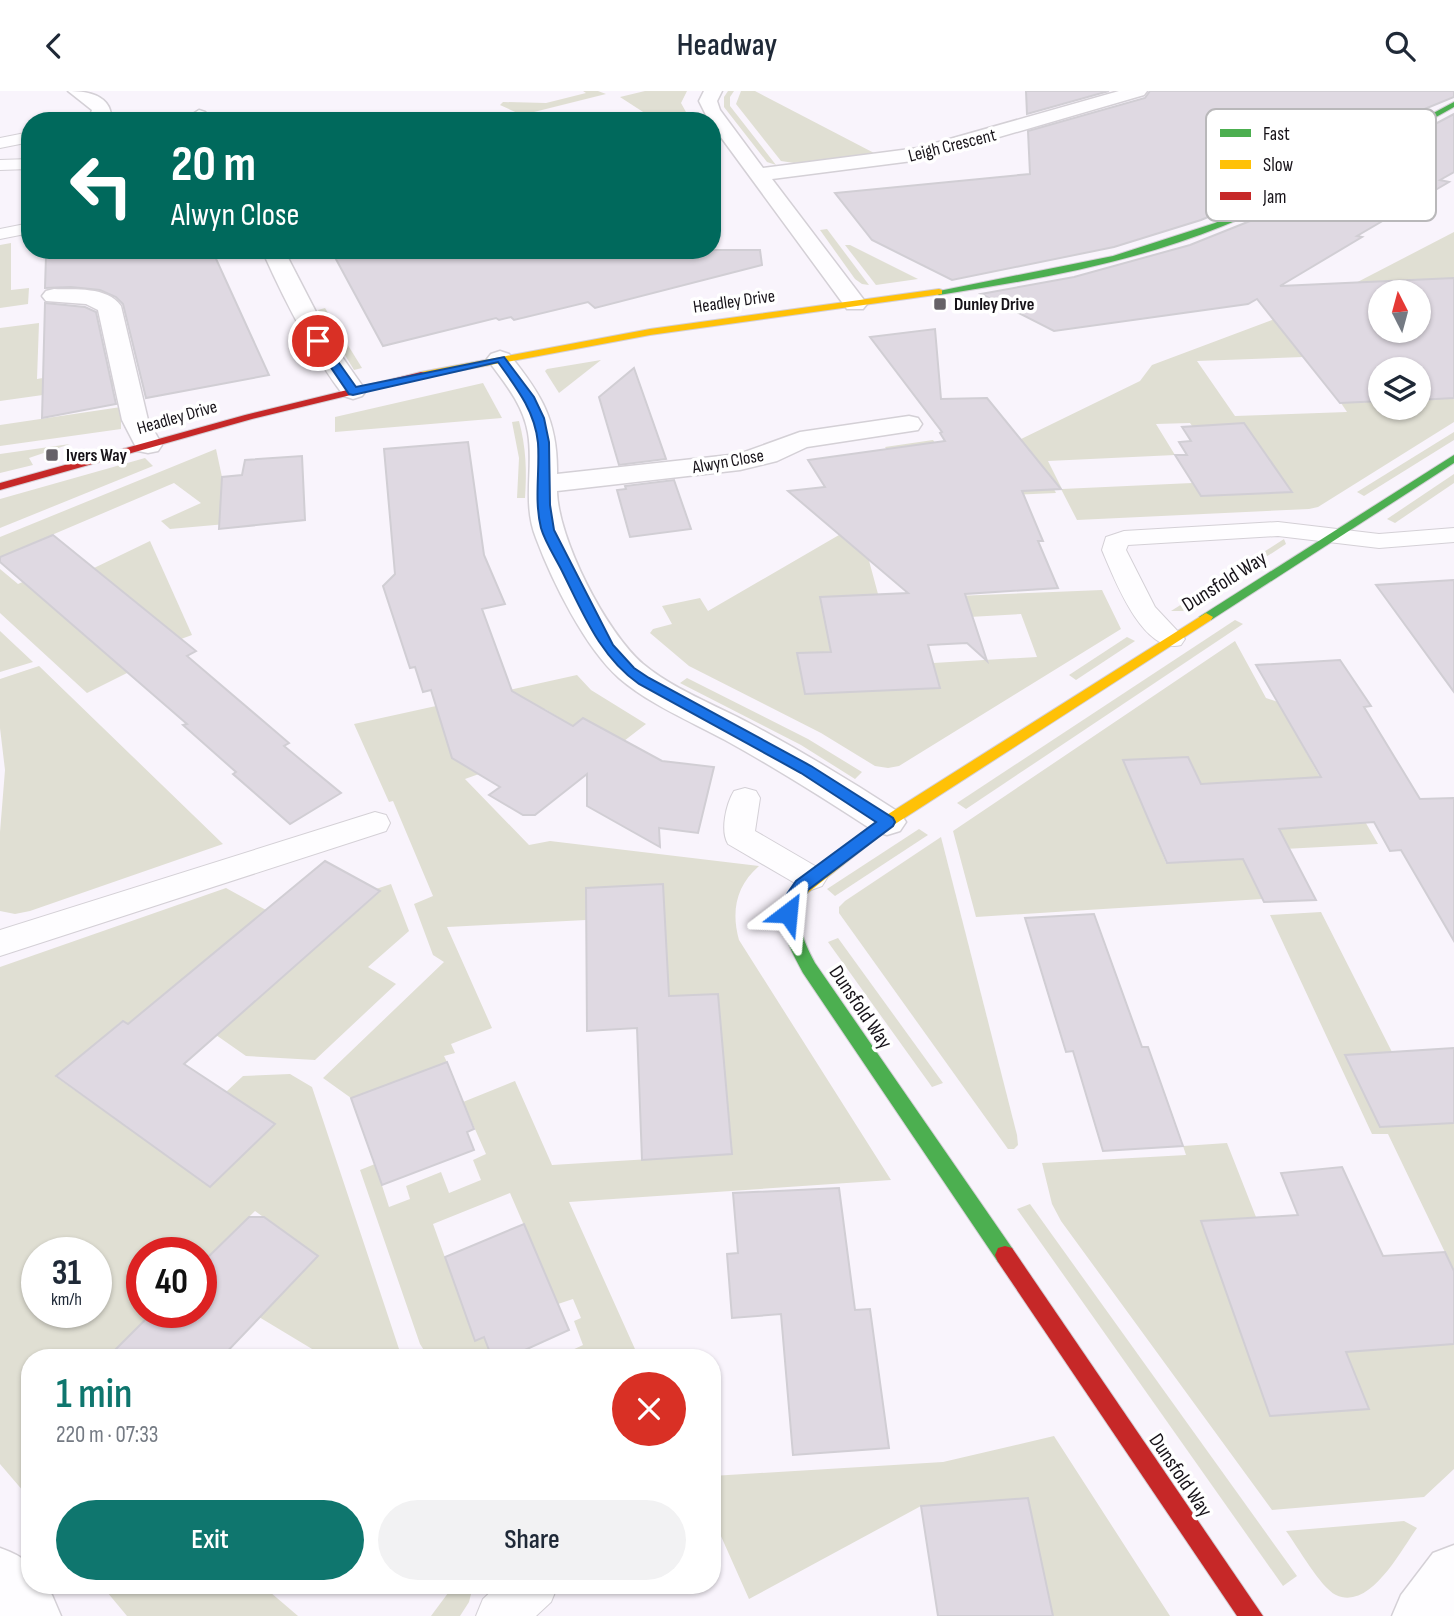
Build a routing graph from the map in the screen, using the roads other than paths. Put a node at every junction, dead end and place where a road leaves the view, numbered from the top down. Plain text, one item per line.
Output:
1 (77, 91) edge
2 (713, 91) edge
3 (1138, 91) edge
4 (1454, 104) edge
5 (102, 112) edge
6 (712, 112) edge
7 (1436, 114) edge
8 (721, 124) edge
9 (21, 139) edge
10 (0, 143) edge
11 (21, 164) edge
12 (0, 165) edge
13 (760, 174) junction
14 (1223, 221) edge
15 (21, 230) edge
16 (0, 234) edge
17 (277, 259) edge
18 (54, 296) dead end
19 (855, 304) junction
20 (500, 359) junction
21 (353, 391) junction
22 (909, 424) dead end
23 (148, 445) junction
24 (1454, 458) edge
25 (543, 484) junction
26 (0, 487) edge
27 (1335, 535) junction
28 (1454, 535) edge
29 (1172, 639) junction
30 (745, 798) dead end
31 (887, 822) junction
32 (375, 823) dead end
33 (811, 877) junction
34 (0, 943) edge
35 (1454, 1574) edge
36 (0, 1577) edge
37 (524, 1594) edge
38 (31, 1616) edge
39 (500, 1616) edge
40 (1251, 1616) edge
41 (1422, 1616) edge

1 - 5 street
2 - 6 street
3 - 13 street, Leigh Crescent
4 - 7 street, Headley Drive
8 - 13 street
9 - 10 lane
11 - 12 lane
13 - 19 street
14 - 19 street, Headley Drive
15 - 16 lane
17 - 21 street
18 - 23 street
19 - 20 street, Headley Drive
20 - 21 street, Headley Drive
20 - 25 street
21 - 23 street, Headley Drive
22 - 25 street, Alwyn Close
23 - 26 street, Headley Drive
24 - 27 street, Dunsfold Way
25 - 31 street
27 - 28 lane
27 - 29 street, Dunsfold Way
27 - 29 lane
29 - 31 street, Dunsfold Way
30 - 33 lane
31 - 33 street, Dunsfold Way
32 - 34 lane
33 - 40 street, Dunsfold Way
35 - 41 street
36 - 38 street
37 - 39 lane

